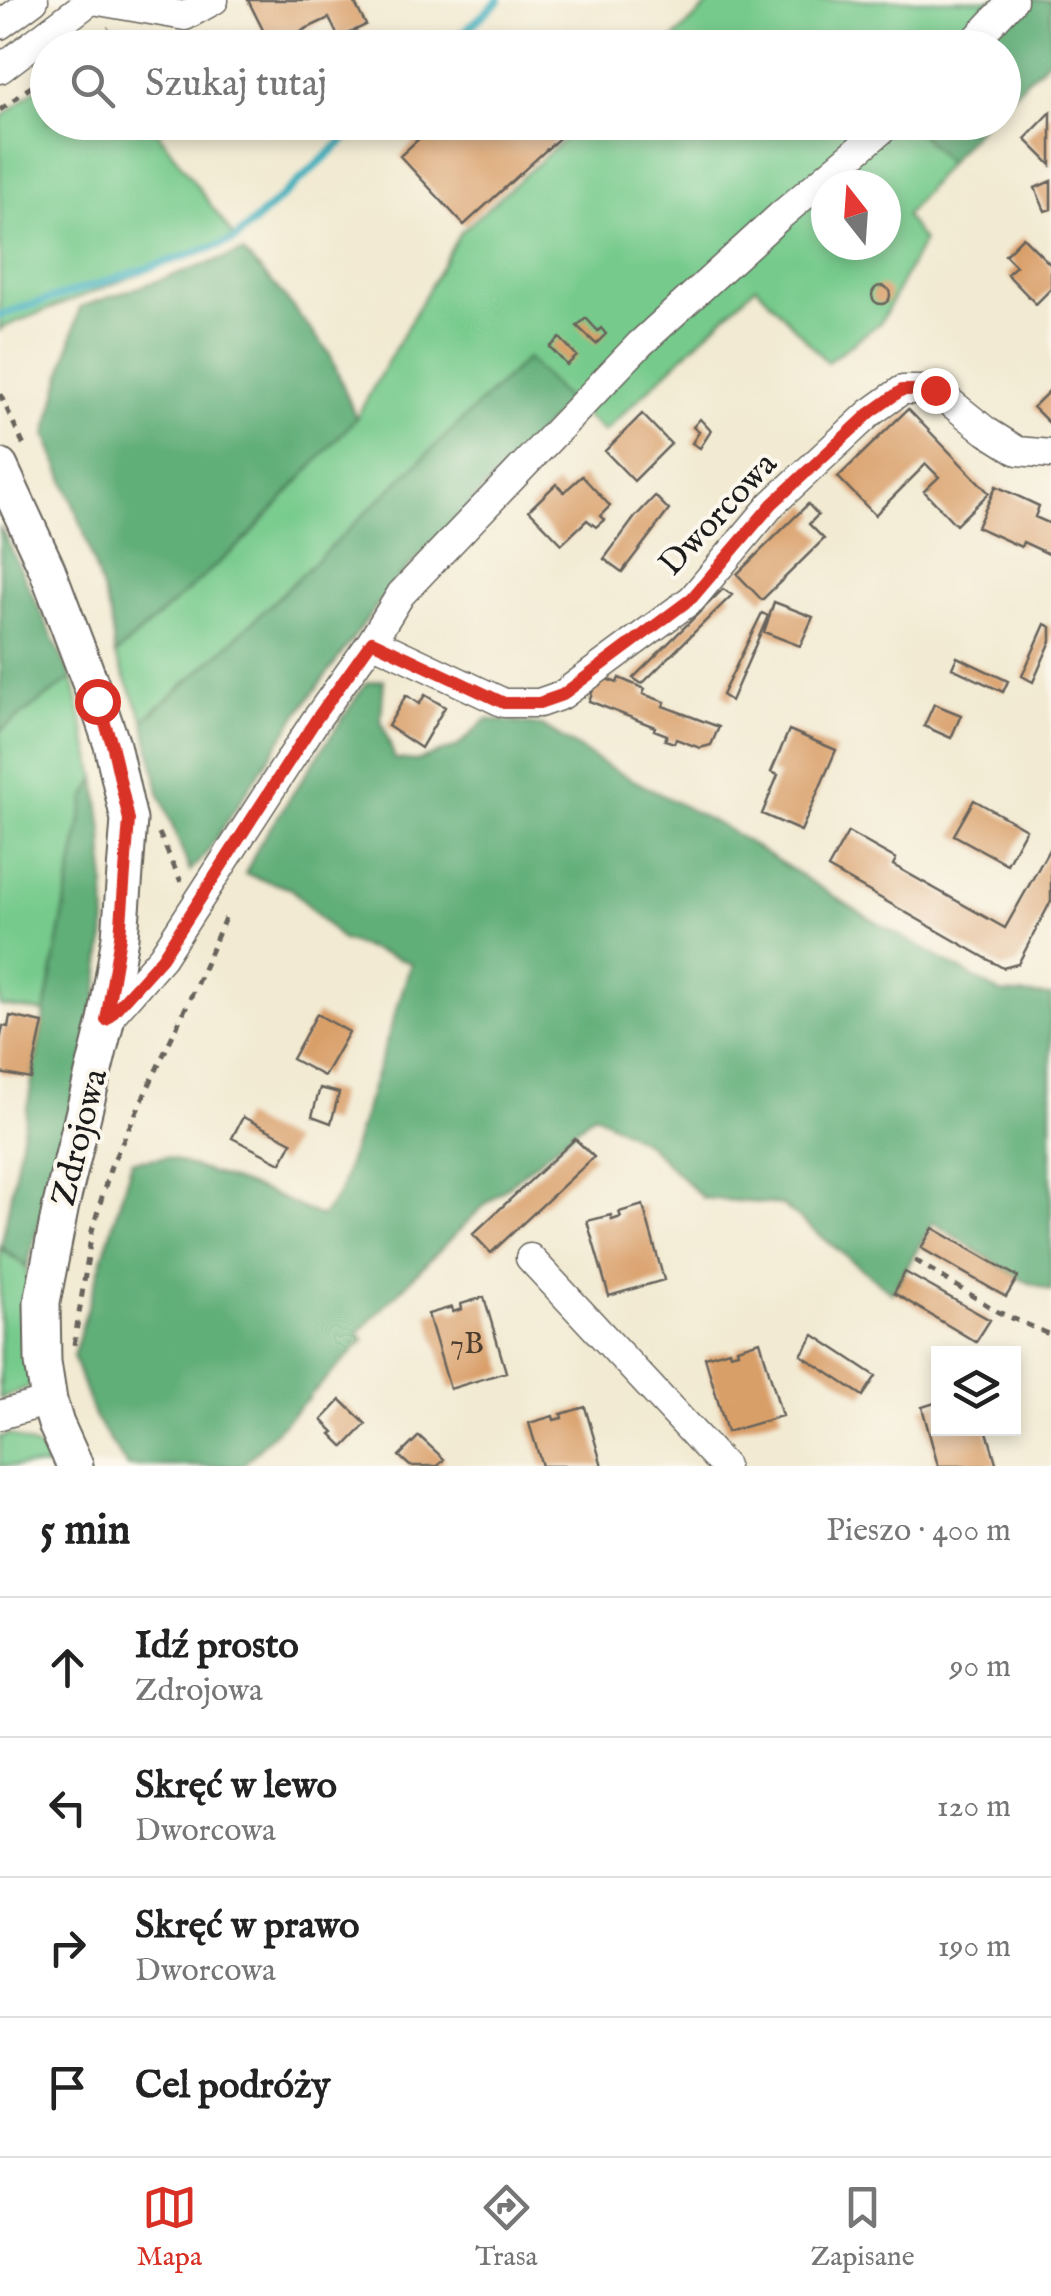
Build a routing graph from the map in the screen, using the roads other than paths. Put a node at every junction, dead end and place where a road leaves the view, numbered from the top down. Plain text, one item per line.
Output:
1 (34, 0) edge
2 (92, 0) edge
3 (214, 0) edge
4 (1013, 0) edge
5 (0, 25) edge
6 (52, 30) edge
7 (985, 30) edge
8 (30, 46) edge
9 (0, 69) edge
10 (871, 140) edge
11 (1051, 454) edge
12 (0, 467) edge
13 (372, 641) junction
14 (106, 1020) junction
15 (530, 1258) dead end
16 (49, 1401) junction
17 (0, 1415) edge
18 (75, 1466) edge
19 (724, 1466) edge

1 - 5 street
2 - 3 street
2 - 6 street
4 - 7 street
8 - 9 street
10 - 13 street
11 - 13 street, Dworcowa
12 - 14 main road, Zdrojowa
13 - 14 street
14 - 16 main road, Zdrojowa
15 - 19 street
16 - 17 street
16 - 18 main road, Zdrojowa

